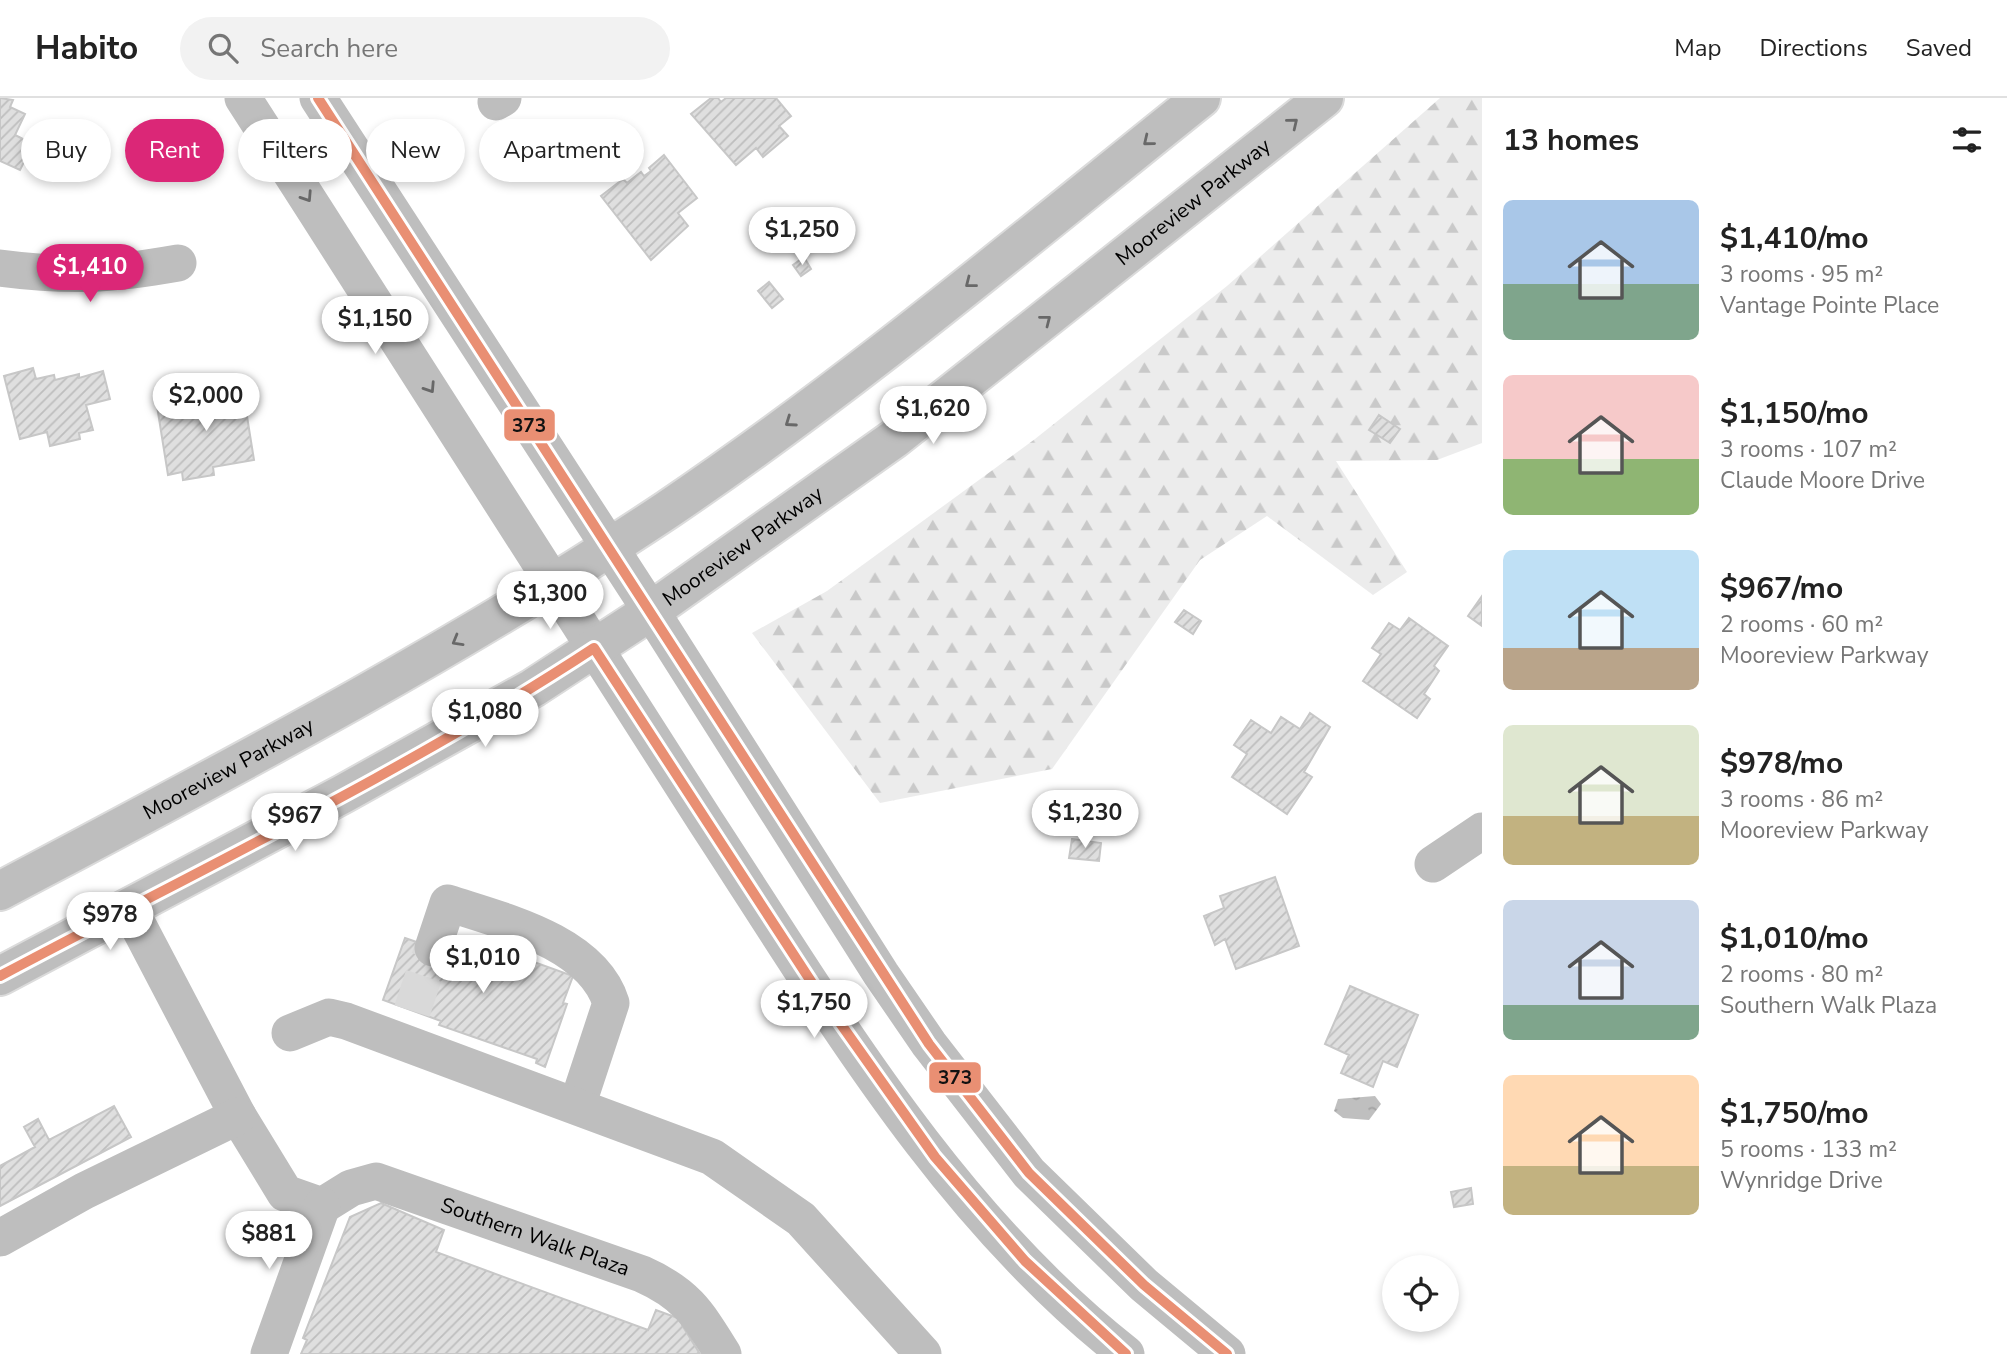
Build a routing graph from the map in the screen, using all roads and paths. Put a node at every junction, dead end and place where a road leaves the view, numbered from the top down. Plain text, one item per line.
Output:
1 (243, 98) edge
2 (318, 98) edge
3 (1201, 98) edge
4 (1324, 98) edge
5 (178, 263) dead end
6 (0, 268) edge
7 (608, 547) junction
8 (554, 583) junction
9 (651, 611) junction
10 (594, 648) junction
11 (1482, 831) edge
12 (1433, 864) dead end
13 (0, 891) edge
14 (129, 908) junction
15 (433, 948) tunnel mouth
16 (0, 976) edge
17 (290, 1033) dead end
18 (577, 1106) junction
19 (238, 1116) junction
20 (322, 1206) junction
21 (0, 1238) edge
22 (1221, 1352) edge
23 (269, 1354) edge
24 (723, 1354) edge
25 (923, 1354) edge
26 (1126, 1354) edge

1 -> 8 street
2 - 7 street
3 -> 7 main road, Mooreview Parkway
9 -> 4 main road, Mooreview Parkway
5 - 6 street
7 - 8 main road, Mooreview Parkway
7 - 9 street
8 - 10 street
8 -> 13 main road, Mooreview Parkway
9 - 10 main road, Mooreview Parkway
9 - 22 street
10 - 14 main road, Mooreview Parkway
10 - 26 street
11 - 12 street
14 - 16 main road, Mooreview Parkway
14 - 19 street
15 - 18 street
17 - 18 street
18 - 25 street
19 - 20 street
19 - 21 street
20 - 23 street
20 - 24 street, Southern Walk Plaza

